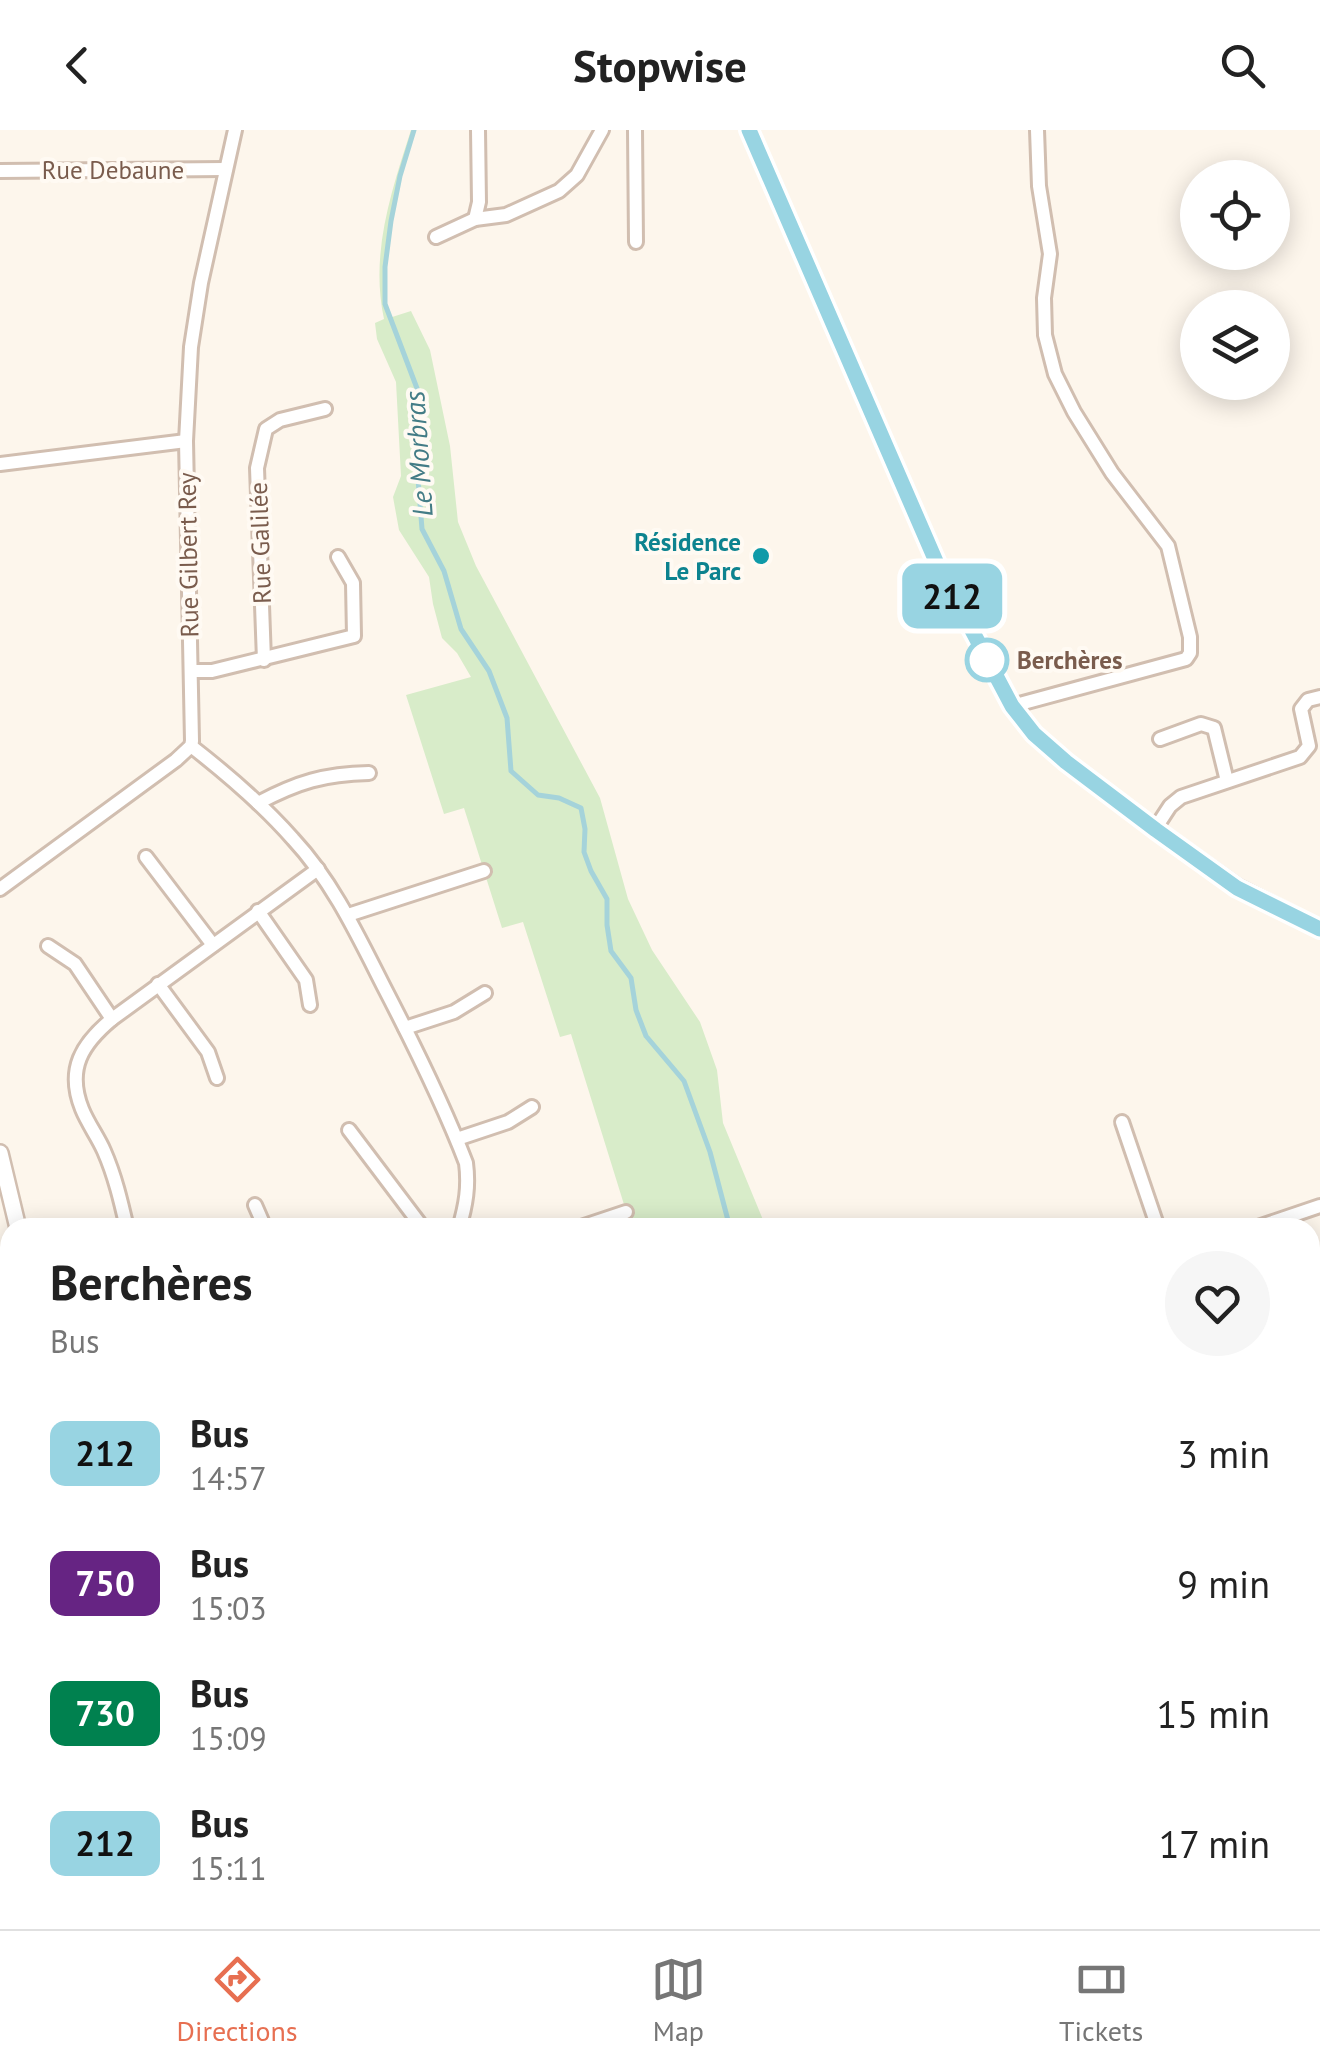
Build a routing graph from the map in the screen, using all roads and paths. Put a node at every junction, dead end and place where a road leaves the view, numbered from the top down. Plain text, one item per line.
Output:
1 (235, 130) edge
2 (478, 130) edge
3 (602, 130) edge
4 (635, 130) edge
5 (749, 130) edge
6 (1037, 130) edge
7 (226, 169) junction
8 (0, 171) edge
9 (476, 219) junction
10 (436, 237) dead end
11 (636, 242) dead end
12 (324, 409) dead end
13 (186, 441) junction
14 (0, 464) edge
15 (338, 558) dead end
16 (264, 660) junction
17 (192, 671) junction
18 (1320, 697) edge
19 (1019, 704) junction
20 (1160, 739) dead end
21 (190, 746) junction
22 (369, 773) dead end
23 (1226, 781) junction
24 (258, 804) junction
25 (1156, 830) junction
26 (146, 857) dead end
27 (318, 869) junction
28 (484, 871) dead end
29 (0, 889) edge
30 (258, 911) junction
31 (348, 915) junction
32 (1320, 929) edge
33 (212, 944) junction
34 (48, 946) dead end
35 (158, 984) junction
36 (484, 993) dead end
37 (310, 1005) dead end
38 (112, 1019) junction
39 (405, 1028) junction
40 (217, 1078) dead end
41 (532, 1106) dead end
42 (1122, 1122) dead end
43 (349, 1130) dead end
44 (457, 1140) junction
45 (0, 1153) edge
46 (255, 1205) dead end
47 (626, 1212) dead end
48 (16, 1218) edge
49 (125, 1218) edge
50 (261, 1218) edge
51 (415, 1218) edge
52 (462, 1218) edge
53 (608, 1218) edge
54 (1155, 1218) edge

1 - 7 street, Rue Gilbert Rey
2 - 9 street
3 - 9 street
4 - 11 street
5 - 19 street
6 - 19 street
7 - 8 street, Rue Debaune
7 - 13 street, Rue Gilbert Rey
9 - 10 street
12 - 16 street, Rue Galilée
13 - 14 street
13 - 17 street, Rue Gilbert Rey
15 - 16 street
16 - 17 street
17 - 21 street, Rue Gilbert Rey
18 - 23 street
19 - 25 street
20 - 23 street
21 - 24 street
21 - 29 street
22 - 24 street
23 - 25 street
24 - 27 street
25 - 32 street
26 - 33 street
27 - 30 street
27 - 31 street
28 - 31 street
30 - 33 street
30 - 37 street
31 - 39 street
33 - 35 street
34 - 38 street
35 - 38 street
35 - 40 street
36 - 39 street
38 - 49 street
39 - 44 street
41 - 44 street
42 - 54 street
43 - 51 street
44 - 52 street
45 - 48 street
46 - 50 street
47 - 53 street

